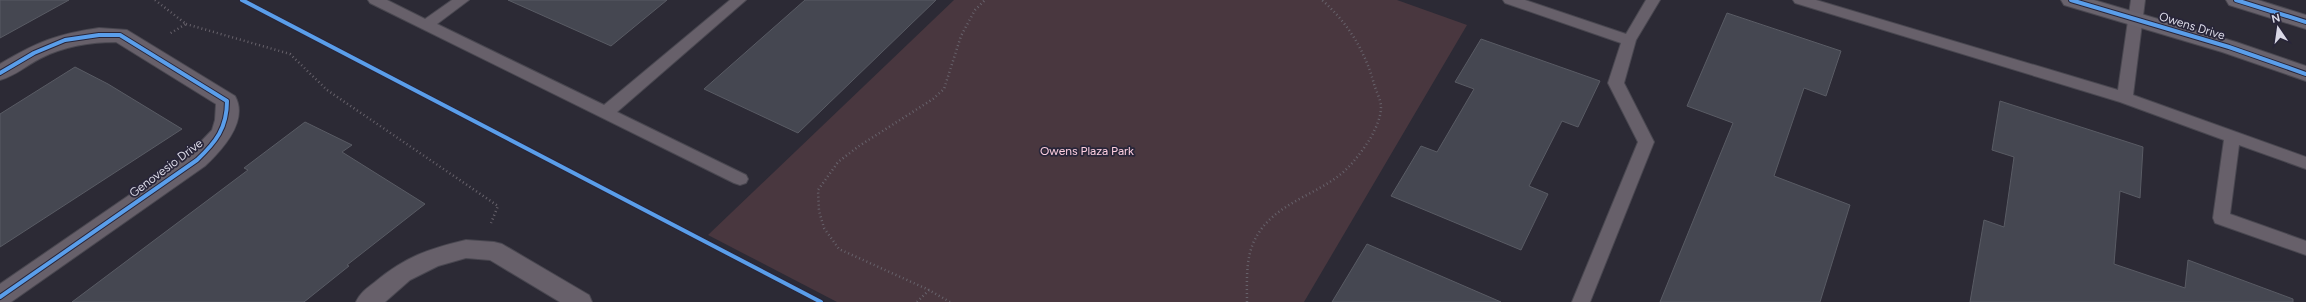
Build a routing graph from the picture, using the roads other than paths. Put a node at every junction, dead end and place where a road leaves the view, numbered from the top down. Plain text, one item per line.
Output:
1 (375, 0) edge
2 (462, 0) edge
3 (739, 0) edge
4 (1510, 0) edge
5 (1653, 0) edge
6 (1800, 0) edge
7 (2071, 0) edge
8 (2236, 0) edge
9 (2137, 10) edge
10 (2306, 22) edge
11 (426, 25) junction
12 (1629, 40) junction
13 (0, 73) edge
14 (2306, 74) edge
15 (2126, 98) junction
16 (605, 113) junction
17 (2232, 136) junction
18 (2306, 163) edge
19 (740, 179) dead end
20 (2306, 248) edge
21 (0, 297) edge
22 (368, 302) edge
23 (580, 302) edge
24 (1581, 302) edge

1 - 11 lane
2 - 11 lane
3 - 16 lane
4 - 12 lane
5 - 12 lane
6 - 15 lane
7 - 9 street, Owens Drive
8 - 10 street
9 - 14 street, Owens Drive
9 - 15 lane
11 - 16 lane
12 - 24 lane
13 - 21 street, Genovesio Drive
15 - 17 lane
16 - 19 lane
17 - 18 lane
17 - 20 lane
22 - 23 street

